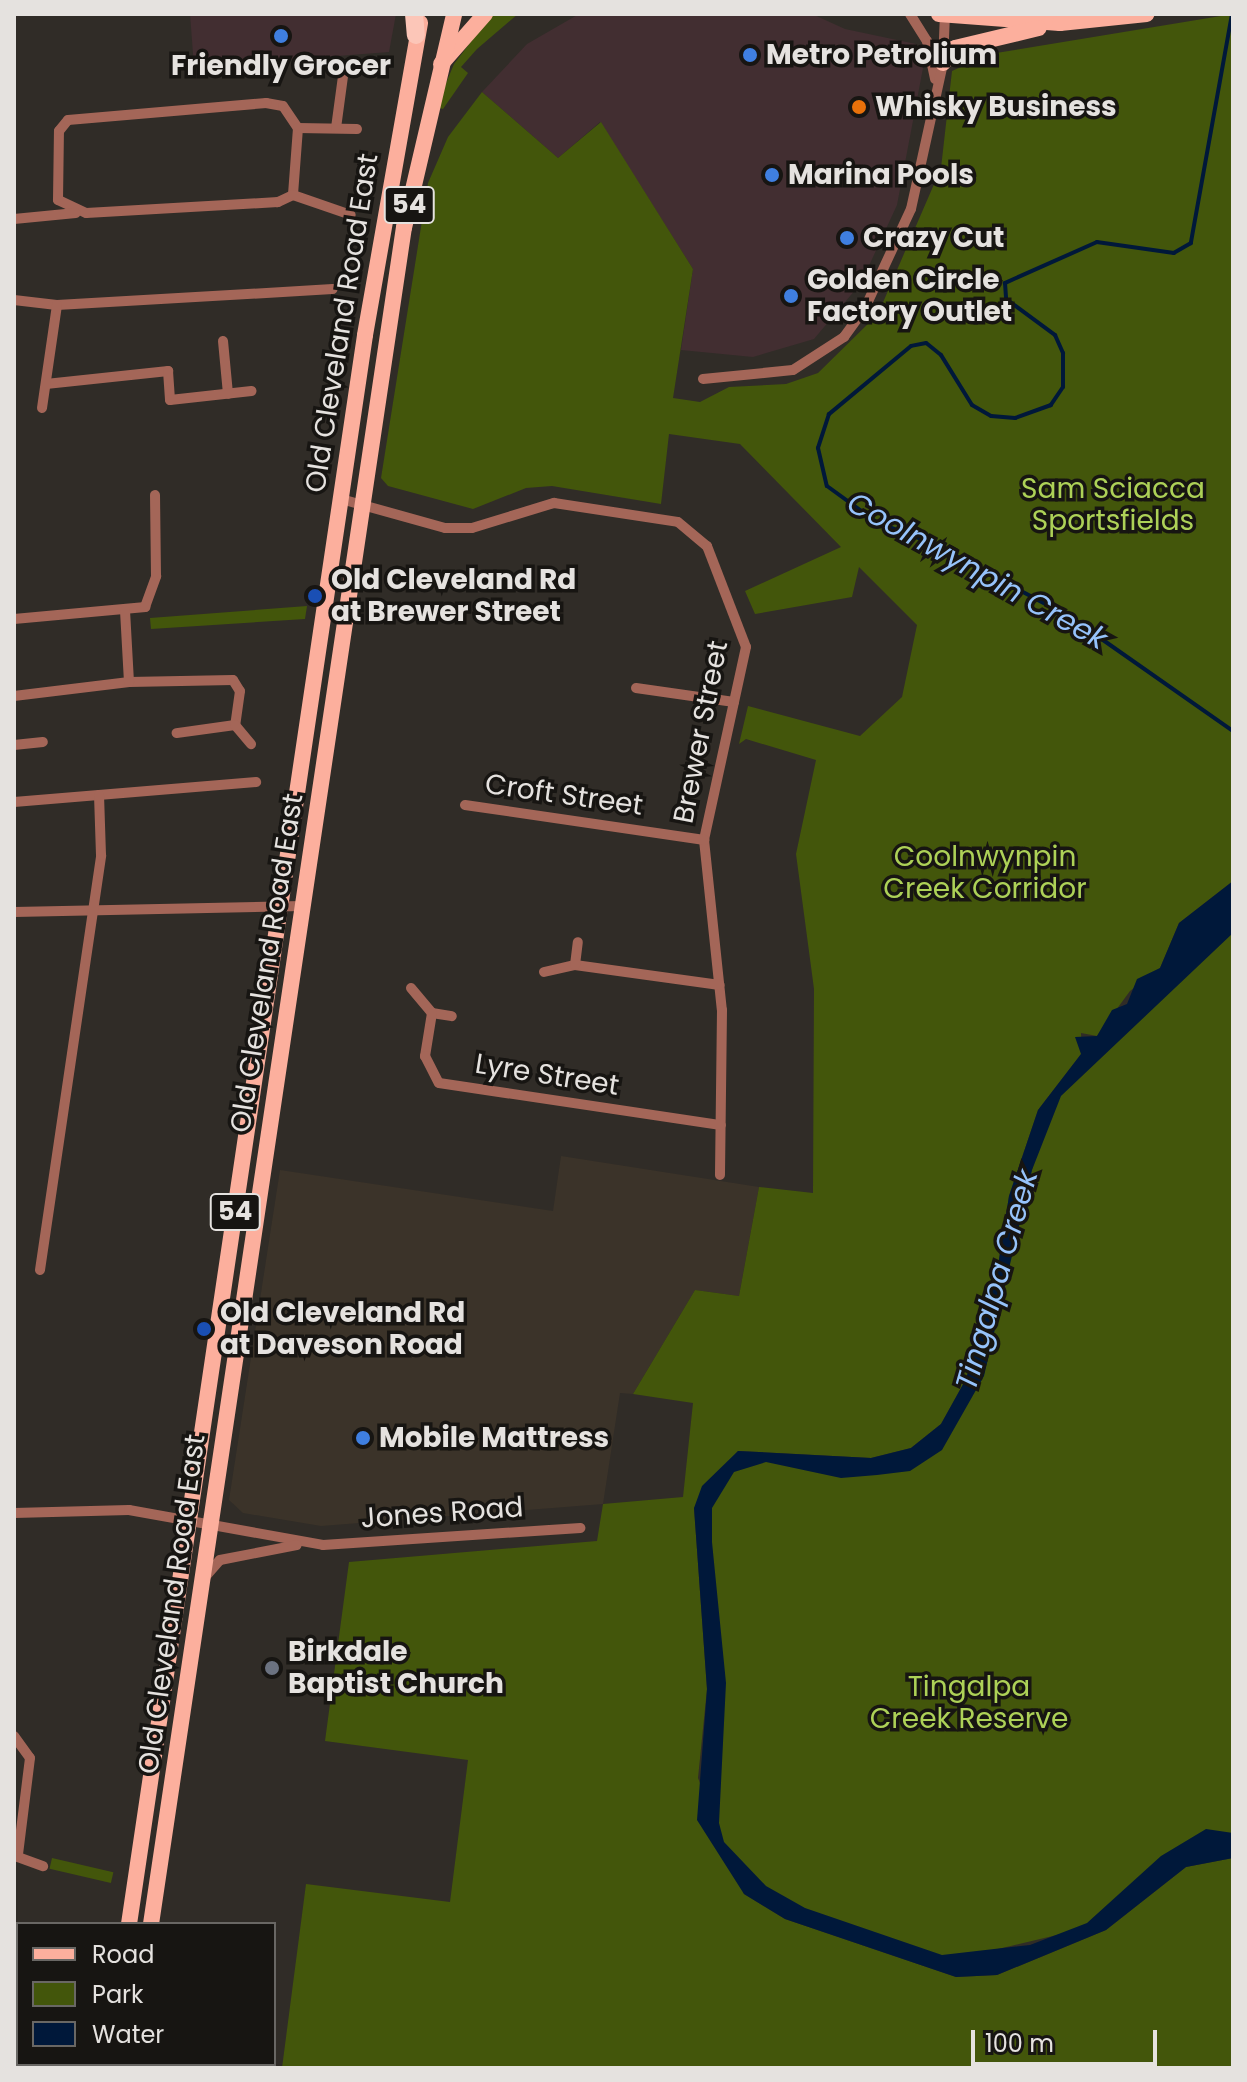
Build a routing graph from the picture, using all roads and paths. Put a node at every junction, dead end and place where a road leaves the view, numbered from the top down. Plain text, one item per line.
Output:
1 (414, 14) edge
2 (422, 14) edge
3 (454, 14) edge
4 (485, 14) edge
5 (910, 14) edge
6 (943, 14) edge
7 (1147, 14) edge
8 (1098, 17) edge
9 (1060, 23) junction
10 (416, 35) junction
11 (943, 63) junction
12 (434, 73) junction
13 (343, 76) dead end
14 (935, 79) junction
15 (298, 128) junction
16 (336, 128) junction
17 (357, 129) dead end
18 (293, 195) junction
19 (58, 200) junction
20 (78, 213) junction
21 (351, 215) dead end
22 (14, 216) edge
23 (333, 289) dead end
24 (14, 300) edge
25 (57, 305) junction
26 (223, 341) dead end
27 (703, 379) dead end
28 (46, 384) junction
29 (252, 391) dead end
30 (228, 394) junction
31 (42, 408) dead end
32 (155, 495) dead end
33 (341, 499) junction
34 (363, 505) junction
35 (125, 611) junction
36 (14, 619) edge
37 (129, 682) junction
38 (636, 688) dead end
39 (14, 696) edge
40 (734, 702) junction
41 (235, 725) junction
42 (177, 733) dead end
43 (43, 742) dead end
44 (251, 744) dead end
45 (14, 745) edge
46 (256, 782) dead end
47 (99, 795) junction
48 (14, 802) edge
49 (465, 805) dead end
50 (704, 840) junction
51 (281, 903) junction
52 (302, 906) junction
53 (90, 911) junction
54 (14, 912) edge
55 (578, 942) dead end
56 (575, 965) junction
57 (544, 972) dead end
58 (720, 985) junction
59 (411, 988) dead end
60 (432, 1013) junction
61 (452, 1016) dead end
62 (721, 1125) junction
63 (720, 1175) dead end
64 (40, 1270) dead end
65 (14, 1513) edge
66 (189, 1521) junction
67 (210, 1527) junction
68 (580, 1528) dead end
69 (307, 1544) junction
70 (201, 1586) junction
71 (14, 1736) edge
72 (16, 1855) edge
73 (43, 1866) dead end
74 (129, 1922) edge
75 (151, 1922) edge

1 - 10 highway
2 - 10 main road, Old Cleveland Road East / 54
3 - 12 main road, Old Cleveland Road East / 54
4 - 12 main road
5 - 14 street
6 - 9 main road
6 - 11 street
7 - 8 main road
8 - 9 main road
9 - 11 main road
10 - 33 main road, Old Cleveland Road East / 54
11 - 14 street
12 - 34 main road, Old Cleveland Road East / 54
13 - 16 street
14 - 27 street
15 - 16 street
15 - 18 street
15 - 19 street
16 - 17 street
18 - 20 street
18 - 21 street
19 - 20 street
19 - 22 street
20 - 22 street
23 - 25 street
24 - 25 street
25 - 28 street
26 - 30 street
28 - 30 street
28 - 31 street
29 - 30 street
32 - 35 street
33 - 34 street, Brewer Street
33 - 51 main road, Old Cleveland Road East / 54
34 - 40 street, Brewer Street
34 - 52 main road, Old Cleveland Road East / 54
35 - 36 street
35 - 37 street
37 - 39 street
37 - 41 street
38 - 40 street
40 - 50 street, Brewer Street
41 - 42 street
41 - 44 street
43 - 45 street
46 - 47 street
47 - 48 street
47 - 53 street
49 - 50 street, Croft Street
50 - 58 street, Brewer Street
51 - 52 street
51 - 53 street
51 - 66 main road, Old Cleveland Road East / 54
52 - 67 main road, Old Cleveland Road East / 54
53 - 54 street
53 - 64 street
55 - 56 street
56 - 57 street
56 - 58 street
58 - 62 street, Brewer Street
59 - 60 street
60 - 61 street, Lyre Street
60 - 62 street, Lyre Street
62 - 63 street, Brewer Street
65 - 66 street, Jones Road
66 - 67 street, Jones Road
66 - 74 main road, Old Cleveland Road East / 54
67 - 69 street, Jones Road
67 - 70 main road, Old Cleveland Road East / 54
68 - 69 street, Jones Road
69 - 70 street, Jones Road
70 - 75 main road, Old Cleveland Road East / 54
71 - 72 street
72 - 73 street

